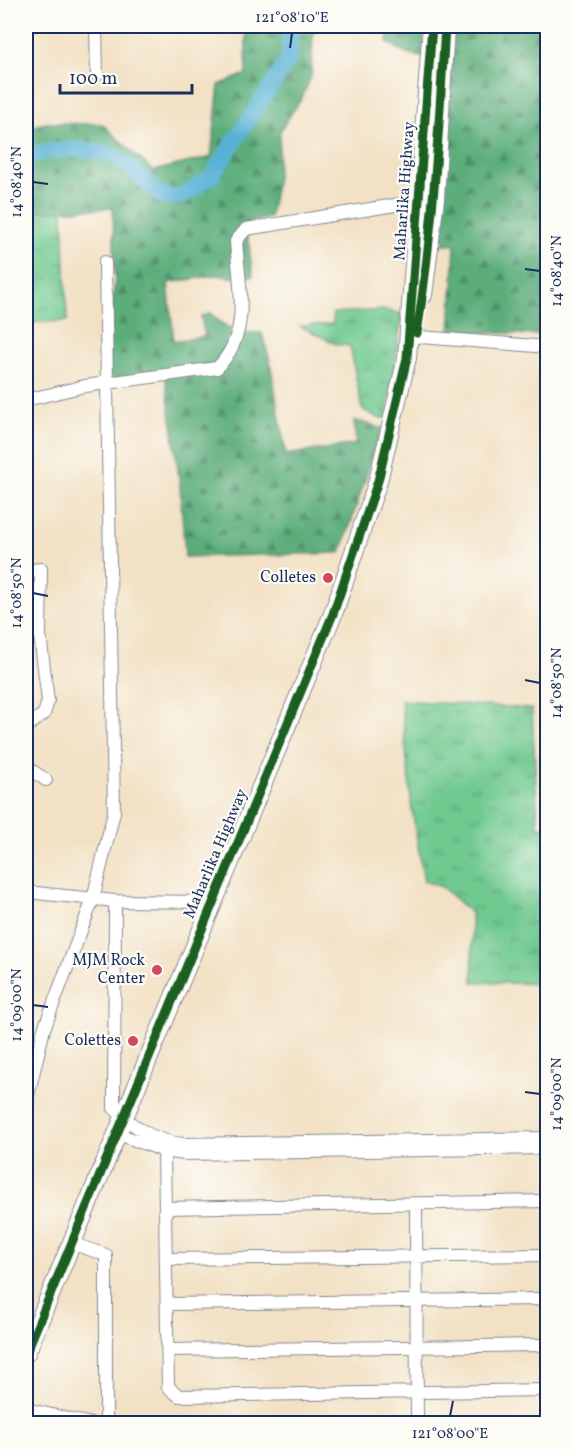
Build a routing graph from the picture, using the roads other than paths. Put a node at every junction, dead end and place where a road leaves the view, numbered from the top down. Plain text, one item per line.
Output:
1 (96, 26) edge
2 (432, 26) edge
3 (445, 26) edge
4 (97, 75) dead end
5 (420, 201) junction
6 (105, 262) dead end
7 (411, 337) junction
8 (548, 347) edge
9 (105, 385) junction
10 (26, 400) edge
11 (26, 571) edge
12 (26, 727) edge
13 (26, 757) edge
14 (28, 771) edge
15 (46, 780) dead end
16 (26, 892) edge
17 (93, 899) junction
18 (115, 901) junction
19 (212, 902) junction
20 (26, 1103) edge
21 (119, 1125) junction
22 (548, 1138) edge
23 (166, 1146) junction
24 (548, 1148) edge
25 (548, 1201) edge
26 (416, 1203) junction
27 (165, 1208) junction
28 (71, 1243) junction
29 (548, 1255) edge
30 (416, 1257) junction
31 (166, 1259) junction
32 (548, 1299) edge
33 (416, 1301) junction
34 (167, 1304) junction
35 (548, 1345) edge
36 (417, 1347) junction
37 (168, 1350) junction
38 (26, 1353) edge
39 (548, 1390) edge
40 (417, 1393) junction
41 (26, 1409) edge
42 (417, 1419) dead end
43 (91, 1424) edge
44 (106, 1424) edge

1 - 4 street
2 - 5 highway, Maharlika Highway
3 - 7 highway, Maharlika Highway
5 - 7 highway, Maharlika Highway
5 - 9 street
6 - 9 street
7 - 8 street
7 - 19 highway, Maharlika Highway
9 - 10 street
9 - 17 street
11 - 12 street
13 - 14 street
14 - 15 street
16 - 17 street
17 - 18 street
17 - 20 street
18 - 19 street
18 - 21 street
19 - 21 highway, Maharlika Highway
21 - 23 street
21 - 23 street
21 - 28 highway, Maharlika Highway
22 - 23 street
23 - 24 street
23 - 27 street
25 - 26 street
26 - 27 street
26 - 30 street
27 - 31 street
28 - 38 highway, Maharlika Highway
28 - 44 street
29 - 30 street
30 - 31 street
30 - 33 street
31 - 34 street
32 - 33 street
33 - 34 street
33 - 36 street
34 - 37 street
35 - 36 street
36 - 37 street
36 - 40 street
37 - 40 street
39 - 40 street
40 - 42 street
41 - 43 street

